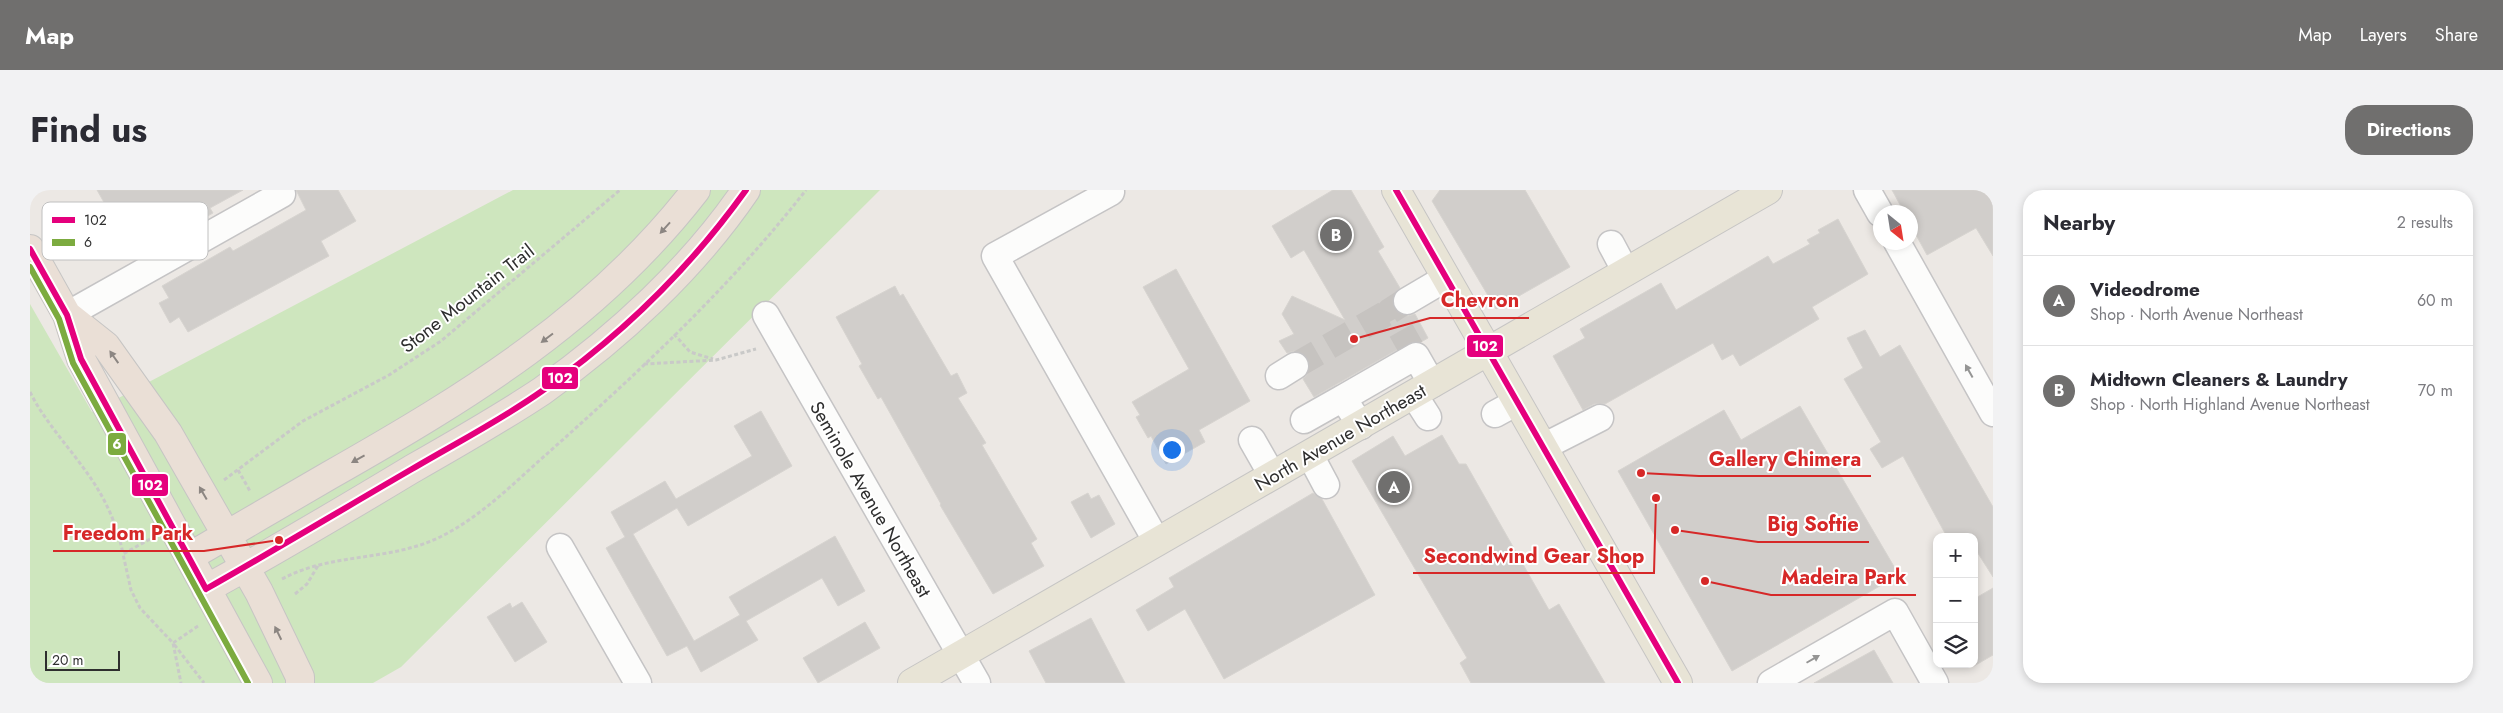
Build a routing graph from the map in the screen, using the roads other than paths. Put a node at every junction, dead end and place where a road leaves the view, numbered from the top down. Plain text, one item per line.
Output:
1 (696, 190) edge
2 (746, 190) edge
3 (1768, 190) edge
4 (1867, 190) edge
5 (1111, 192) dead end
6 (1402, 192) edge
7 (282, 194) dead end
8 (1875, 205) edge
9 (208, 236) edge
10 (1610, 244) dead end
11 (30, 249) edge
12 (1901, 250) edge
13 (165, 260) edge
14 (1626, 272) junction
15 (1446, 278) junction
16 (1407, 301) tunnel mouth
17 (67, 315) junction
18 (772, 326) road end
19 (1488, 351) junction
20 (1344, 398) junction
21 (1425, 398) junction
22 (1993, 413) edge
23 (1600, 418) dead end
24 (1361, 426) junction
25 (1252, 440) dead end
26 (1543, 447) junction
27 (1315, 452) junction
28 (1272, 475) junction
29 (1326, 485) dead end
30 (227, 536) junction
31 (1157, 542) junction
32 (560, 547) dead end
33 (190, 557) junction
34 (244, 568) junction
35 (206, 588) junction
36 (961, 655) junction
37 (258, 683) edge
38 (300, 683) edge
39 (638, 683) edge
40 (912, 683) edge
41 (977, 683) edge
42 (1678, 683) edge
43 (1771, 683) edge
44 (1935, 683) edge

1 -> 30 highway
2 - 34 highway
3 - 14 main road, North Avenue Northeast
4 - 8 street
5 - 31 street
6 - 15 main road
7 - 9 street
10 - 14 street
11 - 17 highway
22 -> 12 street
13 - 17 street
14 - 19 main road, North Avenue Northeast
15 - 16 street
15 - 19 main road
30 -> 17 highway
17 - 33 highway
18 - 36 street, Seminole Avenue Northeast
19 - 21 main road, North Avenue Northeast
19 - 26 main road
20 - 21 street
20 - 24 street
20 - 27 street
21 - 24 main road, North Avenue Northeast
23 - 26 street
24 - 27 main road, North Avenue Northeast
25 - 28 street
26 - 42 main road
27 - 28 main road, North Avenue Northeast
27 - 29 street
28 - 31 main road, North Avenue Northeast
30 - 33 highway
30 - 34 highway
31 - 36 main road, North Avenue Northeast
32 - 39 street
33 - 35 highway
34 - 35 highway
38 -> 34 highway
35 - 37 highway
36 - 40 main road, North Avenue Northeast
36 - 41 street, Seminole Avenue Northeast
43 -> 44 street

